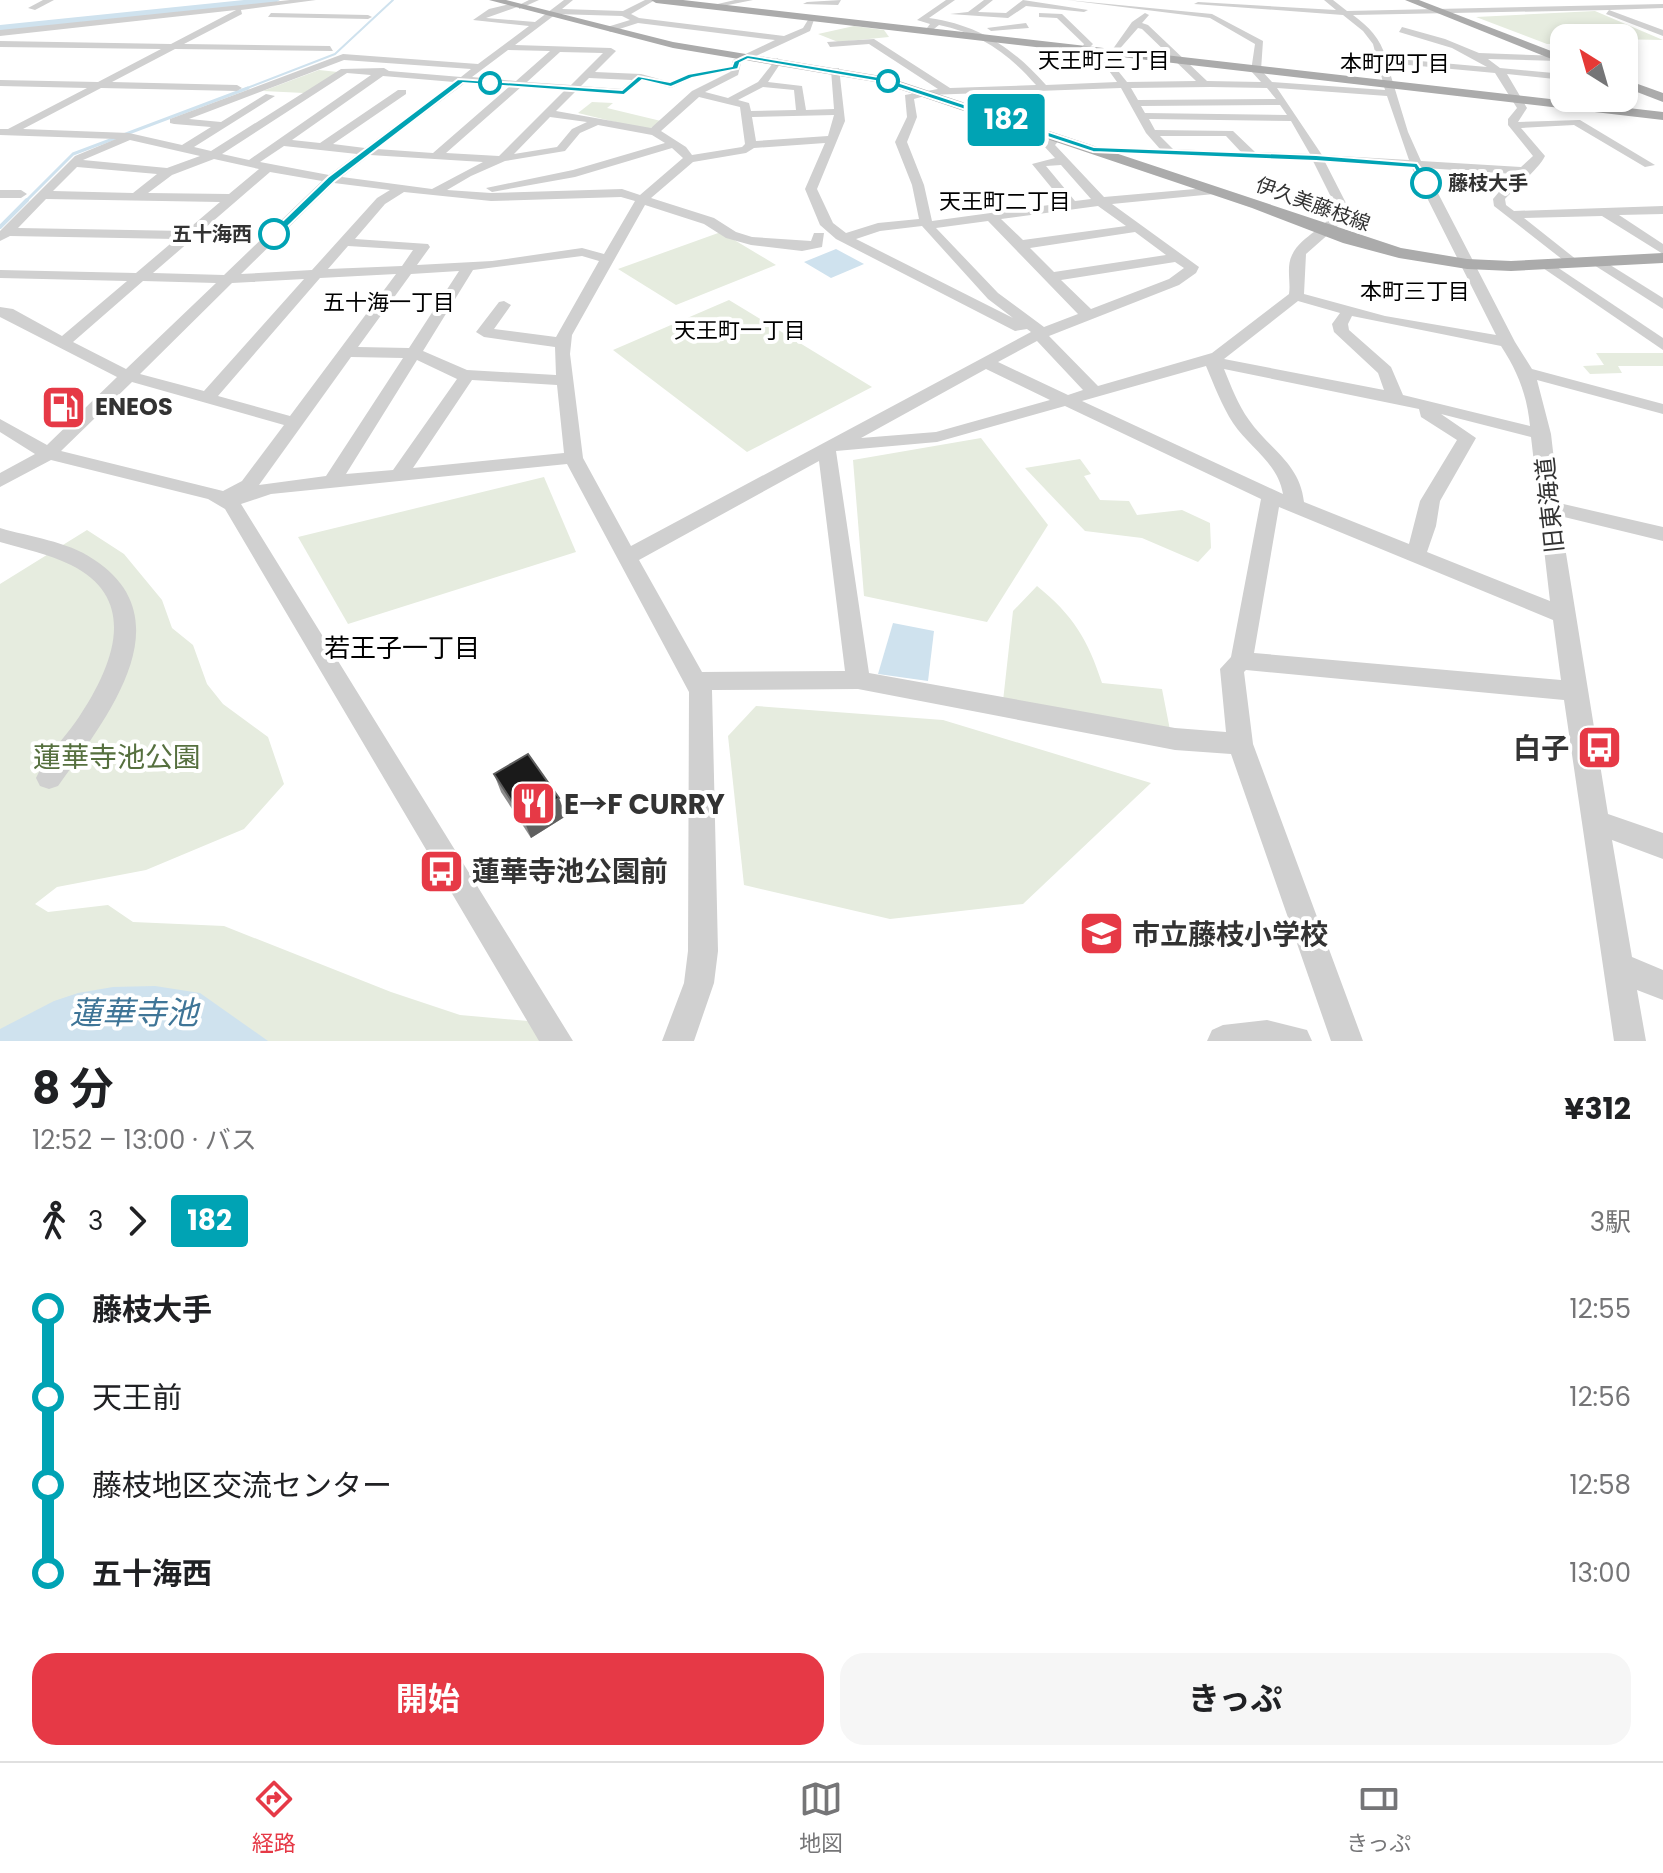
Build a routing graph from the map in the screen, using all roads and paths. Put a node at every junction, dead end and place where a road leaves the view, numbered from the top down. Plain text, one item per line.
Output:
1 (50, 0) edge
2 (312, 0) edge
3 (494, 0) edge
4 (569, 0) edge
5 (654, 0) edge
6 (749, 0) edge
7 (837, 0) edge
8 (951, 0) edge
9 (989, 0) edge
10 (1071, 0) edge
11 (1157, 0) edge
12 (1328, 0) edge
13 (1410, 0) edge
14 (1579, 0) edge
15 (681, 1) edge
16 (1026, 2) edge
17 (524, 4) edge
18 (807, 4) dead end
19 (1241, 4) edge
20 (713, 6) junction
21 (1663, 6) edge
22 (249, 7) junction
23 (32, 8) dead end
24 (1600, 8) junction
25 (1014, 11) junction
26 (1440, 11) junction
27 (551, 12) junction
28 (934, 12) junction
29 (1147, 12) junction
30 (1403, 12) junction
31 (623, 13) junction
32 (1347, 13) junction
33 (235, 15) junction
34 (969, 15) junction
35 (368, 17) dead end
36 (811, 17) junction
37 (56, 18) dead end
38 (637, 20) junction
39 (584, 23) junction
40 (0, 24) edge
41 (534, 24) junction
42 (1135, 24) junction
43 (65, 26) junction
44 (932, 26) junction
45 (1026, 26) dead end
46 (971, 28) junction
47 (608, 29) junction
48 (1366, 29) junction
49 (1378, 29) dead end
50 (1390, 30) dead end
51 (1402, 30) junction
52 (0, 33) edge
53 (1663, 33) edge
54 (806, 34) junction
55 (790, 37) junction
56 (986, 37) junction
57 (0, 44) edge
58 (22, 44) junction
59 (830, 44) junction
60 (174, 46) junction
61 (504, 47) junction
62 (1084, 48) junction
63 (330, 49) dead end
64 (563, 49) junction
65 (416, 53) dead end
66 (1108, 53) junction
67 (0, 54) edge
68 (1550, 54) edge
69 (1475, 56) junction
70 (1381, 57) junction
71 (1177, 58) junction
72 (1550, 59) edge
73 (402, 61) junction
74 (777, 61) junction
75 (479, 67) junction
76 (318, 68) junction
77 (1257, 68) junction
78 (835, 70) junction
79 (344, 71) junction
80 (750, 73) junction
81 (1500, 73) junction
82 (379, 74) junction
83 (587, 75) junction
84 (1550, 76) edge
85 (641, 77) junction
86 (1469, 77) dead end
87 (461, 81) junction
88 (0, 83) edge
89 (672, 84) junction
90 (1272, 84) junction
91 (100, 85) junction
92 (517, 85) junction
93 (1206, 85) junction
94 (1125, 86) junction
95 (237, 88) dead end
96 (359, 88) junction
97 (1044, 88) junction
98 (1390, 88) junction
99 (1638, 88) edge
100 (373, 89) dead end
101 (573, 89) junction
102 (388, 90) dead end
103 (949, 91) junction
104 (402, 92) junction
105 (697, 92) junction
106 (922, 92) junction
107 (415, 93) dead end
108 (306, 94) junction
109 (1479, 94) junction
110 (1663, 98) edge
111 (1517, 99) junction
112 (731, 100) junction
113 (1282, 102) junction
114 (1135, 103) junction
115 (966, 107) junction
116 (841, 112) junction
117 (801, 113) junction
118 (548, 114) junction
119 (747, 114) junction
120 (1143, 116) junction
121 (1663, 116) edge
122 (1292, 118) junction
123 (268, 119) junction
124 (312, 121) junction
125 (598, 121) junction
126 (223, 125) junction
127 (1513, 125) junction
128 (655, 132) junction
129 (1151, 133) junction
130 (4, 134) edge
131 (131, 136) junction
132 (1056, 137) junction
133 (832, 139) junction
134 (282, 142) junction
135 (673, 144) junction
136 (751, 145) junction
137 (323, 146) junction
138 (185, 148) junction
139 (1093, 150) junction
140 (366, 151) junction
141 (1168, 151) junction
142 (213, 155) junction
143 (1251, 155) junction
144 (435, 157) junction
145 (1316, 158) junction
146 (501, 159) junction
147 (689, 159) junction
148 (1063, 161) junction
149 (75, 163) junction
150 (1663, 164) edge
151 (249, 165) junction
152 (1417, 165) junction
153 (1649, 165) junction
154 (267, 168) junction
155 (1523, 171) junction
156 (168, 172) junction
157 (1663, 173) edge
158 (331, 179) junction
159 (401, 189) junction
160 (1214, 190) junction
161 (434, 193) junction
162 (0, 194) edge
163 (21, 194) dead end
164 (43, 195) junction
165 (465, 195) junction
166 (135, 197) junction
167 (231, 198) junction
168 (642, 199) junction
169 (1100, 201) junction
170 (1072, 205) junction
171 (1663, 210) edge
172 (1605, 212) junction
173 (1513, 215) junction
174 (991, 216) junction
175 (927, 224) junction
176 (1137, 228) junction
177 (1326, 231) junction
178 (189, 235) junction
179 (789, 235) dead end
180 (4, 236) edge
181 (819, 236) junction
182 (841, 236) junction
183 (346, 242) junction
184 (1019, 245) junction
185 (1663, 250) edge
186 (1178, 257) junction
187 (1663, 258) edge
188 (608, 259) junction
189 (1599, 262) junction
190 (1572, 263) junction
191 (1467, 264) junction
192 (1548, 265) junction
193 (469, 266) junction
194 (408, 269) junction
195 (0, 274) edge
196 (319, 274) junction
197 (140, 276) junction
198 (1051, 277) junction
199 (228, 279) junction
200 (1296, 296) junction
201 (504, 305) dead end
202 (1663, 305) edge
203 (1348, 311) junction
204 (0, 312) edge
205 (1088, 315) junction
206 (1663, 331) edge
207 (1644, 332) junction
208 (1039, 334) junction
209 (1507, 342) junction
210 (63, 343) junction
211 (562, 343) junction
212 (1663, 345) edge
213 (347, 352) junction
214 (414, 353) junction
215 (1212, 361) junction
216 (984, 362) junction
217 (1526, 372) junction
218 (464, 375) junction
219 (130, 376) junction
220 (563, 380) junction
221 (1094, 392) junction
222 (207, 398) junction
223 (1396, 398) junction
224 (1068, 401) junction
225 (1429, 405) junction
226 (1663, 409) edge
227 (296, 423) junction
228 (1, 427) edge
229 (1542, 434) junction
230 (830, 448) junction
231 (48, 454) junction
232 (574, 458) junction
233 (399, 475) junction
234 (0, 481) edge
235 (332, 482) junction
236 (227, 501) junction
237 (1282, 501) junction
238 (1550, 507) junction
239 (1663, 534) edge
240 (0, 535) edge
241 (1415, 556) junction
242 (627, 557) junction
243 (1563, 615) junction
244 (1242, 661) junction
245 (858, 680) junction
246 (698, 681) junction
247 (1574, 691) junction
248 (1240, 744) junction
249 (49, 778) dead end
250 (1595, 822) junction
251 (1663, 846) edge
252 (1618, 967) junction
253 (1663, 985) edge
254 (557, 1041) edge
255 (678, 1041) edge
256 (1223, 1041) edge
257 (1296, 1041) edge
258 (1347, 1041) edge
259 (1630, 1041) edge

1 - 23 street
2 - 22 street
3 - 17 main road, 伊久美藤枝線
4 - 27 street
5 - 15 main road
5 - 31 street
6 - 20 street
7 - 18 street
8 - 28 street
9 - 34 street
10 - 29 street
11 - 19 street
11 - 29 street
12 - 32 street, 旧東海道
13 - 26 main road
14 - 24 street
15 - 20 main road
16 - 25 street
16 - 29 street
17 - 27 main road, 伊久美藤枝線
17 - 41 street
19 - 32 street
20 - 36 main road
21 - 24 street
22 - 33 street
22 - 43 street
24 - 26 street
24 - 53 street
25 - 34 street
25 - 62 street
26 - 30 street
26 - 68 main road
27 - 31 street
27 - 39 main road, 伊久美藤枝線
27 - 41 street
28 - 34 street
28 - 44 street
29 - 42 street
29 - 77 street
30 - 32 street
30 - 51 street
31 - 38 street
31 - 39 street
32 - 48 street, 旧東海道
33 - 35 street
33 - 60 street
36 - 44 main road
36 - 54 street
37 - 40 street
38 - 47 street
38 - 55 street
39 - 47 main road, 伊久美藤枝線
41 - 61 street
42 - 66 street
42 - 71 street
43 - 52 street
43 - 58 street
44 - 46 street
44 - 56 main road
45 - 46 street
46 - 56 street
47 - 64 street
47 - 80 main road, 伊久美藤枝線
48 - 49 street
48 - 70 street, 旧東海道
50 - 51 street
51 - 69 street
54 - 55 street
54 - 59 street
55 - 80 street
56 - 62 main road
56 - 97 street
57 - 58 street
58 - 60 street
58 - 67 street
59 - 78 street
59 - 103 street
60 - 63 street
60 - 91 street
61 - 64 street
61 - 75 street
62 - 66 main road
64 - 83 street
64 - 92 street
65 - 73 street
66 - 71 main road
66 - 94 street
69 - 70 street
69 - 72 street
69 - 81 street
70 - 81 street
70 - 98 street, 旧東海道
71 - 77 main road
71 - 93 street
73 - 75 street
73 - 76 street
73 - 82 street
74 - 78 main road, 伊久美藤枝線
74 - 80 main road, 伊久美藤枝線
74 - 80 street
75 - 87 street
76 - 79 street
76 - 126 street
77 - 90 street
77 - 98 main road
78 - 106 main road, 伊久美藤枝線
78 - 116 street
79 - 82 street
79 - 108 street
80 - 89 street
80 - 105 street
80 - 112 street
80 - 117 street
81 - 84 street
81 - 111 street
82 - 87 street
82 - 96 street
83 - 85 street
83 - 101 street
85 - 89 street
85 - 101 street
86 - 109 street
87 - 92 street
87 - 140 street
88 - 91 street
89 - 105 street
90 - 93 street
90 - 98 street
90 - 113 street
91 - 95 street
91 - 130 street
92 - 101 street
92 - 144 street
93 - 94 street
94 - 97 street
94 - 114 street
96 - 100 street
96 - 124 street
97 - 103 street
98 - 109 main road
98 - 152 street, 旧東海道
99 - 110 main road
101 - 118 street
102 - 104 street
103 - 106 street
103 - 115 street
104 - 107 street
104 - 137 street
105 - 112 street
105 - 128 street
106 - 115 main road, 伊久美藤枝線
106 - 175 street
108 - 123 street
108 - 126 street
109 - 111 main road
111 - 121 main road
111 - 127 street
112 - 119 street
113 - 114 street
113 - 122 street
114 - 120 street
115 - 132 main road, 伊久美藤枝線
116 - 117 street
116 - 133 street
117 - 119 street
118 - 125 street
118 - 146 street
119 - 136 street
120 - 122 street
120 - 129 street
122 - 145 street
123 - 124 street
123 - 142 street
124 - 134 street
125 - 128 street
125 - 146 street
126 - 138 street
127 - 153 street
127 - 155 street
128 - 135 street
129 - 141 street
129 - 143 street
130 - 131 street
131 - 138 street
131 - 149 street
132 - 139 main road, 伊久美藤枝線
132 - 148 street
133 - 136 street
133 - 182 street
134 - 137 street
134 - 151 street
135 - 147 street
135 - 165 street
136 - 147 street
137 - 140 street
138 - 142 street
139 - 141 street
139 - 160 main road, 伊久美藤枝線
140 - 144 street
140 - 158 street
141 - 143 street
142 - 151 street
142 - 156 street
143 - 145 street
144 - 146 street
145 - 152 street
145 - 177 street
146 - 161 street
147 - 168 street
148 - 169 street
148 - 170 street
149 - 156 street
149 - 164 street
150 - 153 street
151 - 154 street
152 - 155 street
152 - 191 street, 旧東海道
153 - 157 street
154 - 158 street
154 - 167 street
155 - 173 street
156 - 166 street
158 - 159 street
158 - 199 street
159 - 161 street
159 - 183 street
160 - 169 street
160 - 177 main road, 伊久美藤枝線
161 - 165 street
162 - 163 street
164 - 166 street
164 - 180 street
165 - 168 street
166 - 167 street
167 - 178 street
168 - 181 street
168 - 188 street
169 - 170 street
169 - 176 street
170 - 174 street
171 - 172 street
172 - 173 street
172 - 185 street
173 - 190 street
174 - 175 street
174 - 184 street
175 - 182 street
175 - 208 street
176 - 184 street
176 - 186 street
177 - 191 main road, 伊久美藤枝線
177 - 200 street
178 - 180 street
178 - 197 street
179 - 181 street
181 - 182 street
182 - 208 street
183 - 194 street
183 - 196 street
184 - 198 street
186 - 198 street
186 - 205 street
187 - 189 main road, 伊久美藤枝線
188 - 193 street
188 - 211 street
189 - 190 main road, 伊久美藤枝線
189 - 202 street
190 - 192 main road, 伊久美藤枝線
191 - 192 main road, 伊久美藤枝線
191 - 209 street, 旧東海道
192 - 207 street
193 - 194 street
193 - 214 street
194 - 196 street
194 - 213 street
195 - 197 street
196 - 199 street
196 - 222 street
197 - 199 street
197 - 210 street
198 - 205 street
199 - 219 street
200 - 203 street
200 - 215 street
201 - 211 street
203 - 209 street
203 - 223 street
204 - 210 street
205 - 208 street
206 - 207 street
207 - 212 street
208 - 216 street
208 - 221 street
209 - 217 street, 旧東海道
210 - 219 street
211 - 220 street
213 - 214 street
213 - 227 street
214 - 218 street
214 - 235 street
215 - 221 street
215 - 223 street
215 - 237 street
216 - 224 street
216 - 230 street
217 - 226 street
217 - 229 street, 旧東海道
218 - 220 street
218 - 233 street
219 - 222 street
219 - 231 street
220 - 232 street
221 - 224 street
222 - 227 street
223 - 225 street
224 - 230 street
224 - 237 street
225 - 229 street
225 - 241 street
227 - 236 street
228 - 231 street
229 - 238 street, 旧東海道
230 - 242 street
230 - 245 street
231 - 234 street
231 - 236 street
232 - 233 street
232 - 242 street
233 - 235 street
235 - 236 street
236 - 254 street
237 - 241 street
237 - 244 street
238 - 239 street
238 - 243 street, 旧東海道
240 - 249 street
241 - 243 street
242 - 246 street
243 - 247 street, 旧東海道
244 - 247 street
244 - 248 street
245 - 246 street
245 - 248 street
246 - 255 street
247 - 250 street, 旧東海道
248 - 258 street
250 - 251 street
250 - 252 street, 旧東海道
252 - 253 street
252 - 259 street, 旧東海道
256 - 257 street

